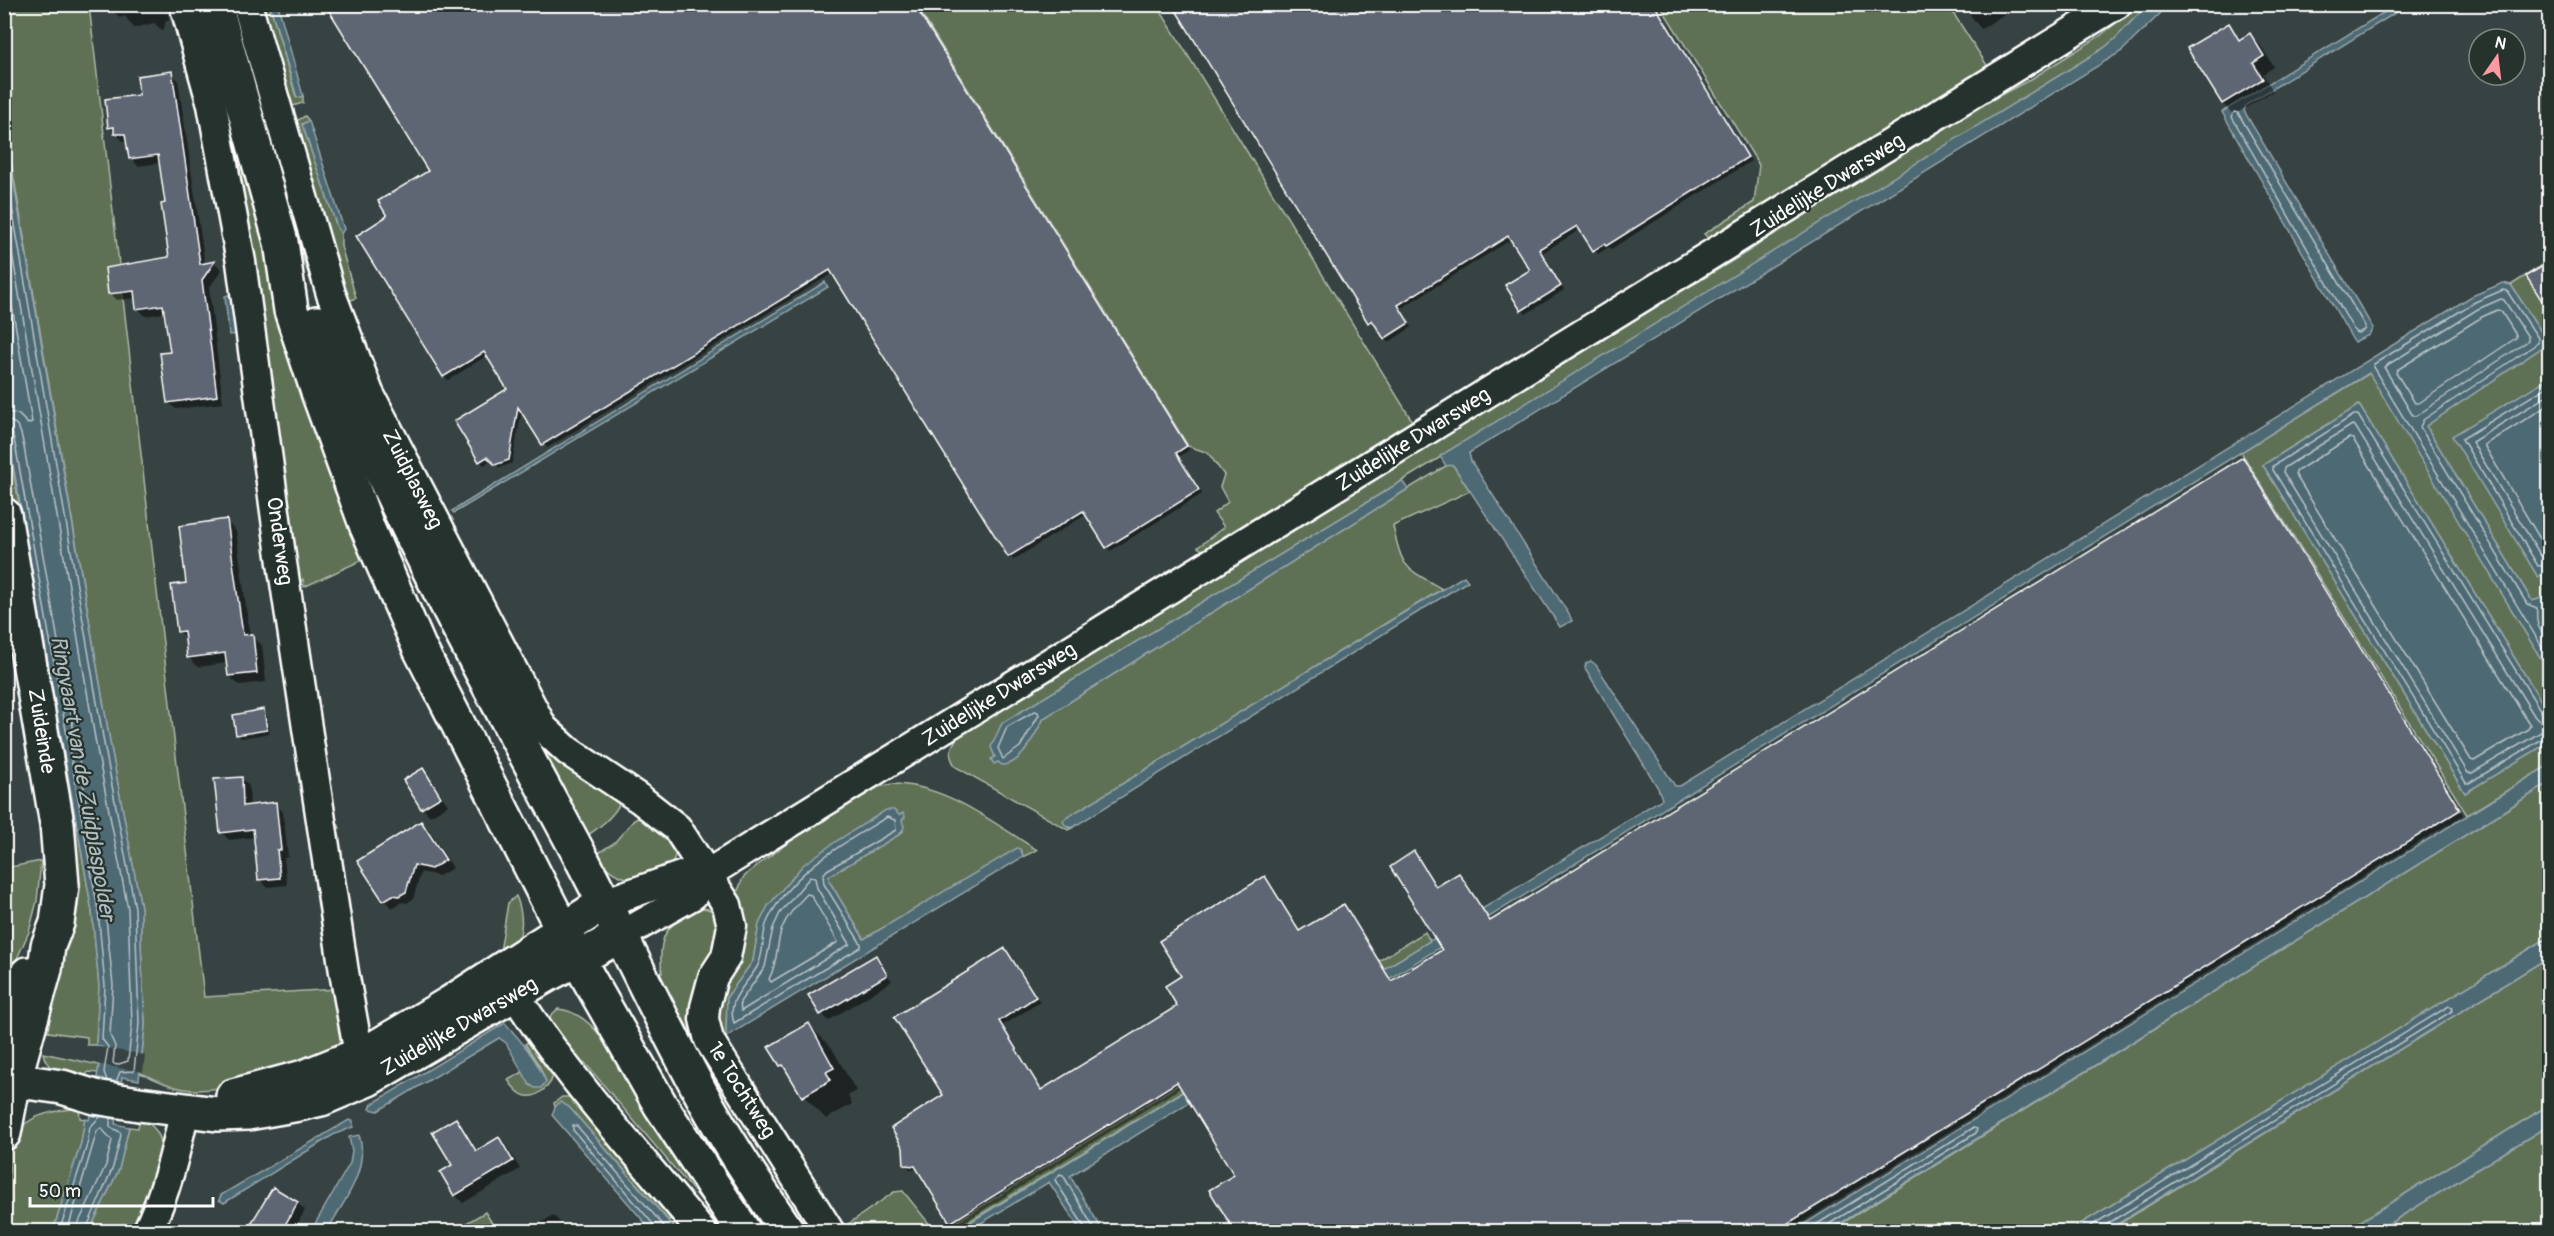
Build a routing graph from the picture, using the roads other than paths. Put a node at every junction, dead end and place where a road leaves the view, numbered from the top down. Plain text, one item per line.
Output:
1 (184, 4) edge
2 (215, 4) edge
3 (248, 4) edge
4 (2117, 4) edge
5 (281, 242) junction
6 (4, 515) edge
7 (709, 873) junction
8 (604, 903) junction
9 (620, 936) junction
10 (570, 944) junction
11 (48, 946) junction
12 (507, 982) junction
13 (4, 1021) edge
14 (365, 1066) junction
15 (8, 1102) edge
16 (184, 1109) junction
17 (147, 1232) edge
18 (702, 1232) edge
19 (744, 1232) edge
20 (788, 1232) edge
21 (830, 1232) edge

1 - 14 street, Onderweg
2 - 5 main road, Zuidplasweg
3 - 7 street, Zuidplasweg
4 - 7 street, Zuidelijke Dwarsweg
5 - 8 main road, Zuidplasweg
5 - 10 main road, Zuidplasweg
6 - 11 main road, Zuideinde
7 - 8 street, Zuidelijke Dwarsweg
7 - 9 street, Zuidelijke Dwarsweg
7 - 21 street, 1e Tochtweg
8 - 9 main road, Zuidplasweg
8 - 10 main road, Zuidelijke Dwarsweg
9 - 10 main road, Zuidelijke Dwarsweg
9 - 20 main road, 1e Tochtweg
10 - 12 main road, Zuidelijke Dwarsweg
10 - 19 main road
11 - 13 main road, Zuideinde
11 - 15 main road, Zuideinde
12 - 14 main road, Zuidelijke Dwarsweg
12 - 18 street
14 - 16 main road, Zuidelijke Dwarsweg
15 - 16 main road, Zuidelijke Dwarsweg
16 - 17 street

